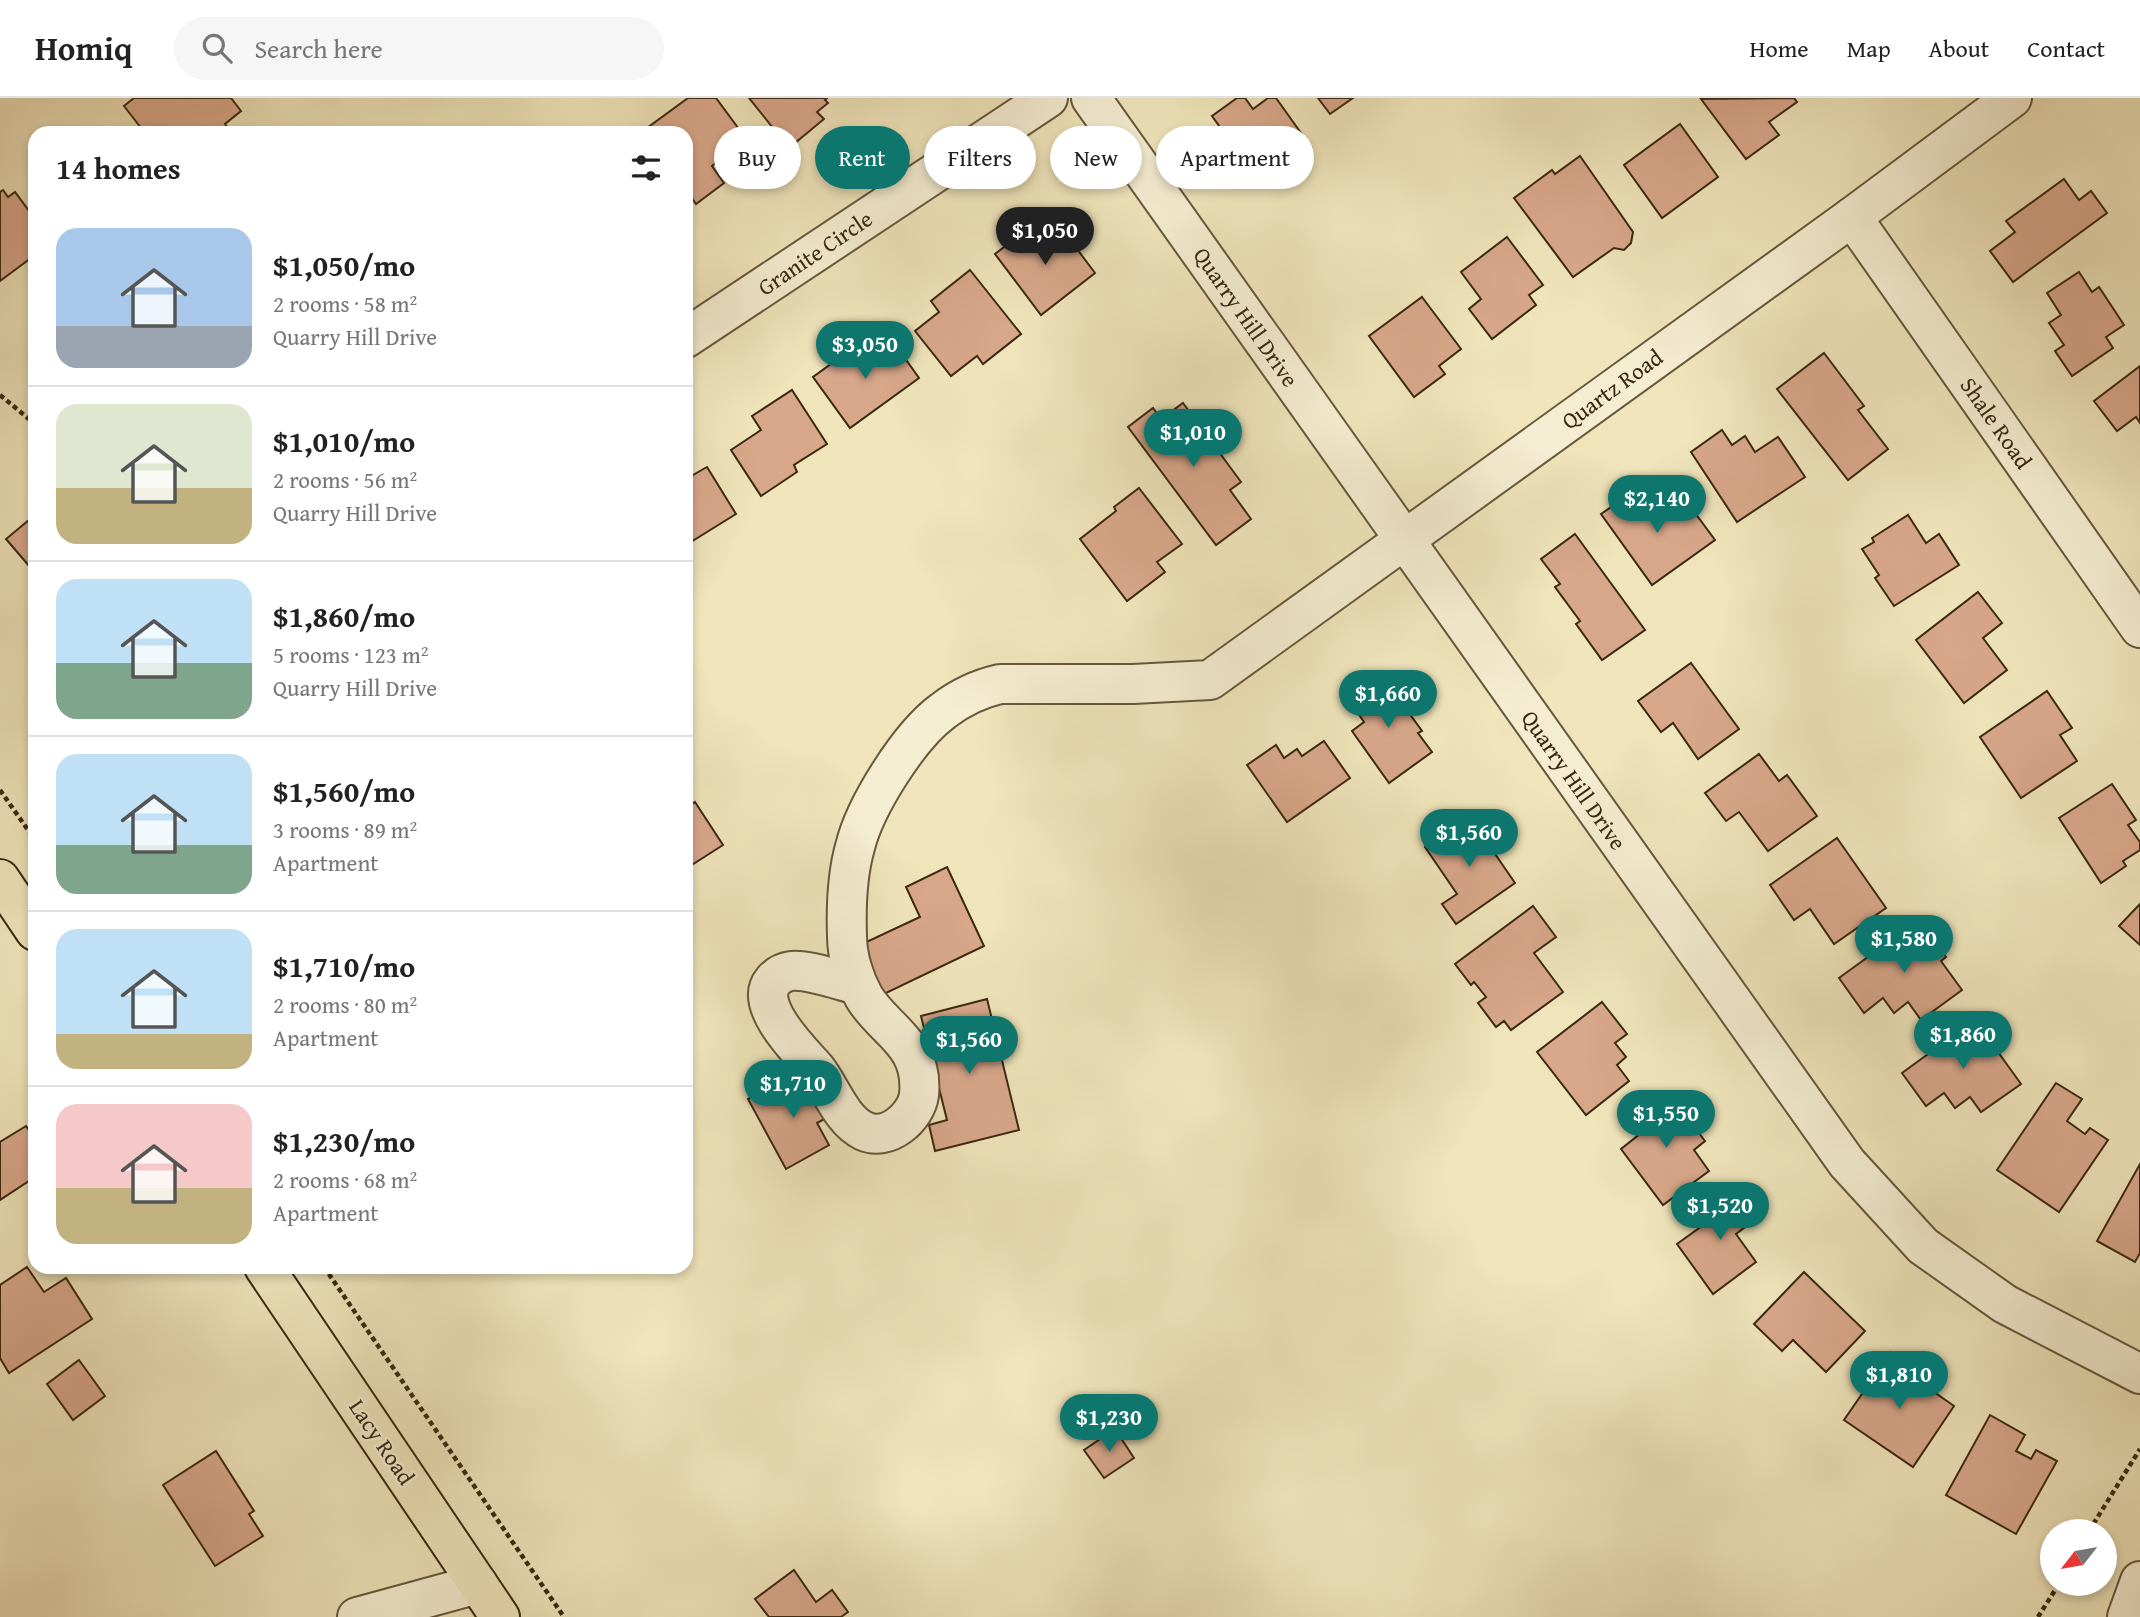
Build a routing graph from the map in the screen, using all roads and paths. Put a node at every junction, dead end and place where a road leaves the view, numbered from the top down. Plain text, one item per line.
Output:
1 (1048, 98) edge
2 (1091, 98) edge
3 (2012, 98) edge
4 (1852, 217) junction
5 (693, 333) edge
6 (0, 395) edge
7 (28, 419) edge
8 (1403, 539) junction
9 (2140, 628) edge
10 (0, 790) edge
11 (28, 830) edge
12 (0, 879) edge
13 (28, 920) edge
14 (858, 985) dead end
15 (269, 1274) edge
16 (329, 1274) edge
17 (2140, 1374) edge
18 (2140, 1449) edge
19 (2096, 1519) edge
20 (2140, 1581) edge
21 (478, 1584) junction
22 (2051, 1596) edge
23 (357, 1617) edge
24 (500, 1617) edge
25 (564, 1617) edge
26 (2038, 1617) edge
27 (2127, 1617) edge

1 - 5 street, Granite Circle
2 - 8 street, Quarry Hill Drive
3 - 4 street, Quartz Road
4 - 8 street, Quartz Road
4 - 9 street, Shale Road
6 - 7 path
8 - 14 street, Quartz Road
8 - 17 street, Quarry Hill Drive
10 - 11 path
12 - 13 main road
15 - 21 main road, Lacy Road
16 - 25 path
18 - 19 path
20 - 27 street
21 - 23 street
21 - 24 main road, Lacy Road
22 - 26 path

